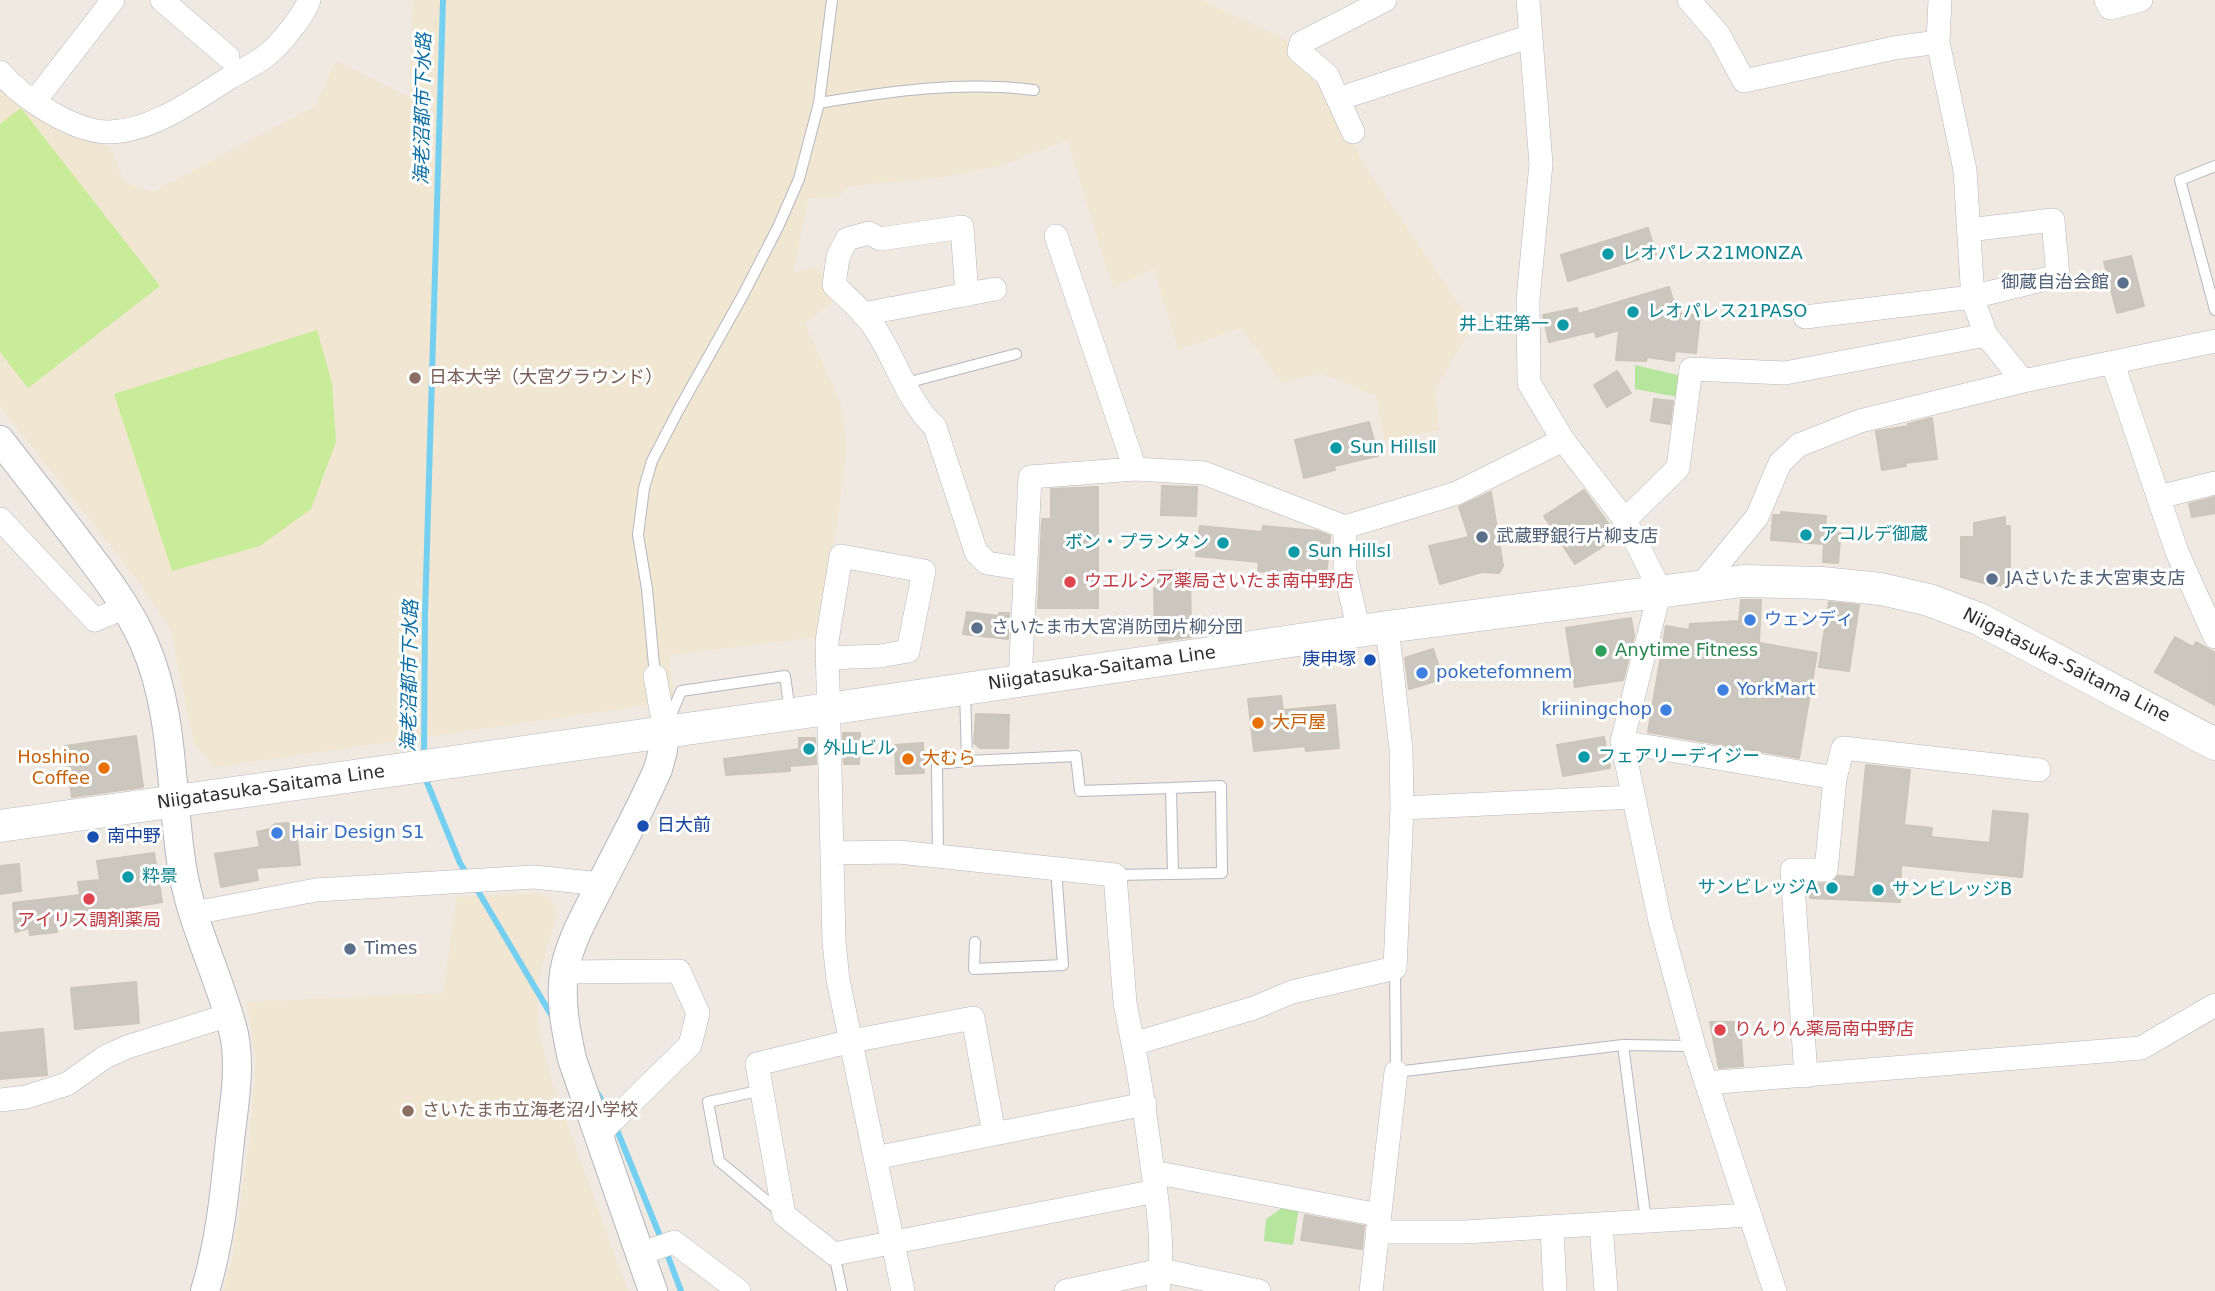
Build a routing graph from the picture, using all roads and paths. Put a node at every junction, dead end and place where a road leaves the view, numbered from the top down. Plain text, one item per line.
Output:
1 (113, 0) edge
2 (162, 0) edge
3 (309, 0) edge
4 (832, 0) edge
5 (1385, 0) edge
6 (1528, 0) edge
7 (1689, 0) edge
8 (1940, 0) edge
9 (2106, 0) edge
10 (2141, 0) edge
11 (1531, 36) junction
12 (1938, 42) junction
13 (228, 57) dead end
14 (0, 72) edge
15 (1034, 90) dead end
16 (1338, 99) junction
17 (34, 102) junction
18 (820, 103) junction
19 (1353, 132) dead end
20 (2215, 166) edge
21 (1968, 230) junction
22 (1056, 236) dead end
23 (995, 289) dead end
24 (967, 295) junction
25 (1972, 297) junction
26 (2215, 310) edge
27 (863, 314) junction
28 (1805, 317) dead end
29 (1986, 335) junction
30 (2215, 341) edge
31 (1016, 354) dead end
32 (2113, 363) junction
33 (2022, 381) junction
34 (906, 383) junction
35 (0, 440) edge
36 (1563, 440) junction
37 (1135, 469) junction
38 (2215, 483) edge
39 (2159, 498) junction
40 (0, 519) edge
41 (1625, 520) junction
42 (1345, 527) junction
43 (1026, 569) junction
44 (1701, 585) junction
45 (1660, 590) junction
46 (126, 607) junction
47 (1373, 629) junction
48 (2215, 637) edge
49 (827, 658) junction
50 (655, 676) joint
51 (1020, 681) junction
52 (965, 689) junction
53 (828, 709) junction
54 (664, 732) junction
55 (1622, 742) junction
56 (2215, 744) edge
57 (967, 761) junction
58 (2039, 770) dead end
59 (1835, 778) junction
60 (1171, 788) junction
61 (1633, 797) junction
62 (174, 801) junction
63 (1402, 808) junction
64 (0, 826) edge
65 (832, 853) junction
66 (938, 857) junction
67 (1056, 869) junction
68 (1173, 874) junction
69 (1115, 875) junction
70 (601, 884) junction
71 (194, 913) junction
72 (975, 942) dead end
73 (1395, 968) junction
74 (565, 972) junction
75 (2215, 1005) edge
76 (229, 1015) junction
77 (852, 1041) junction
78 (1133, 1044) junction
79 (1623, 1045) junction
80 (1693, 1046) junction
81 (1396, 1072) junction
82 (1807, 1076) junction
83 (1706, 1083) junction
84 (762, 1090) junction
85 (0, 1100) edge
86 (1145, 1104) junction
87 (994, 1134) junction
88 (598, 1135) junction
89 (875, 1158) junction
90 (1155, 1181) junction
91 (784, 1215) junction
92 (1749, 1215) junction
93 (1646, 1221) junction
94 (1378, 1224) junction
95 (1601, 1225) junction
96 (1552, 1228) junction
97 (894, 1243) junction
98 (640, 1254) junction
99 (834, 1254) junction
100 (1160, 1280) edge
101 (1212, 1287) edge
102 (205, 1291) edge
103 (653, 1291) edge
104 (739, 1291) edge
105 (842, 1291) edge
106 (903, 1291) edge
107 (1066, 1291) edge
108 (1259, 1291) edge
109 (1371, 1291) edge
110 (1555, 1291) edge
111 (1606, 1291) edge
112 (1775, 1291) edge

1 - 17 street
2 - 13 street
3 - 17 street
4 - 18 lane
5 - 16 street
6 - 11 street
7 - 12 street
8 - 12 street
9 - 10 street
11 - 16 street
11 - 36 street
12 - 21 street
14 - 17 street
15 - 18 lane
16 - 19 street
18 - 50 lane
20 - 26 lane
21 - 25 street
21 - 25 street
22 - 37 street
23 - 24 street
24 - 27 street
24 - 27 street
25 - 28 street
25 - 29 street
27 - 34 street
29 - 33 street
29 - 41 street
30 - 32 street
31 - 34 lane
32 - 33 street
32 - 39 street
33 - 44 street
34 - 43 street
35 - 46 street
36 - 41 street
36 - 42 street
37 - 42 street
37 - 43 street
38 - 39 street
39 - 48 street
40 - 46 street
41 - 45 street
42 - 47 street
43 - 51 street
44 - 45 main road, Niigatasuka-Saitama Line
44 - 56 main road, Niigatasuka-Saitama Line
45 - 47 main road, Niigatasuka-Saitama Line
45 - 55 street
46 - 62 street
47 - 51 main road, Niigatasuka-Saitama Line
47 - 63 street
49 - 49 street
49 - 53 street
50 - 54 street
51 - 52 main road, Niigatasuka-Saitama Line
52 - 53 main road, Niigatasuka-Saitama Line
52 - 57 lane
53 - 54 main road, Niigatasuka-Saitama Line
53 - 65 street
54 - 62 main road, Niigatasuka-Saitama Line
54 - 70 street
55 - 59 street
55 - 61 street
57 - 60 lane
57 - 66 lane
58 - 59 street
59 - 82 street
60 - 68 lane
60 - 68 lane
61 - 63 street
61 - 80 street
62 - 64 main road, Niigatasuka-Saitama Line
62 - 71 street
63 - 73 street
65 - 66 street
65 - 77 street
66 - 67 street
67 - 69 street
67 - 72 lane
68 - 69 lane
69 - 78 street
70 - 71 street
70 - 74 street
71 - 76 street
73 - 78 street
73 - 81 lane
74 - 88 street
74 - 88 street
75 - 82 street
76 - 85 street
76 - 102 street
77 - 84 street
77 - 87 street
77 - 89 street
78 - 86 street
79 - 80 lane
79 - 81 lane
79 - 93 lane
80 - 83 street
81 - 94 street
82 - 83 street
83 - 92 street
84 - 91 street
84 - 91 lane
86 - 87 street
86 - 90 street
87 - 89 street
88 - 98 street
89 - 97 street
90 - 94 street
90 - 97 street
90 - 100 street
91 - 99 street
92 - 93 street
92 - 112 street
93 - 95 street
94 - 96 street
94 - 109 street
95 - 96 street
95 - 111 street
96 - 110 street
97 - 99 street
97 - 106 street
98 - 103 street
98 - 104 street
99 - 105 lane
100 - 101 street
100 - 107 street
101 - 108 street

